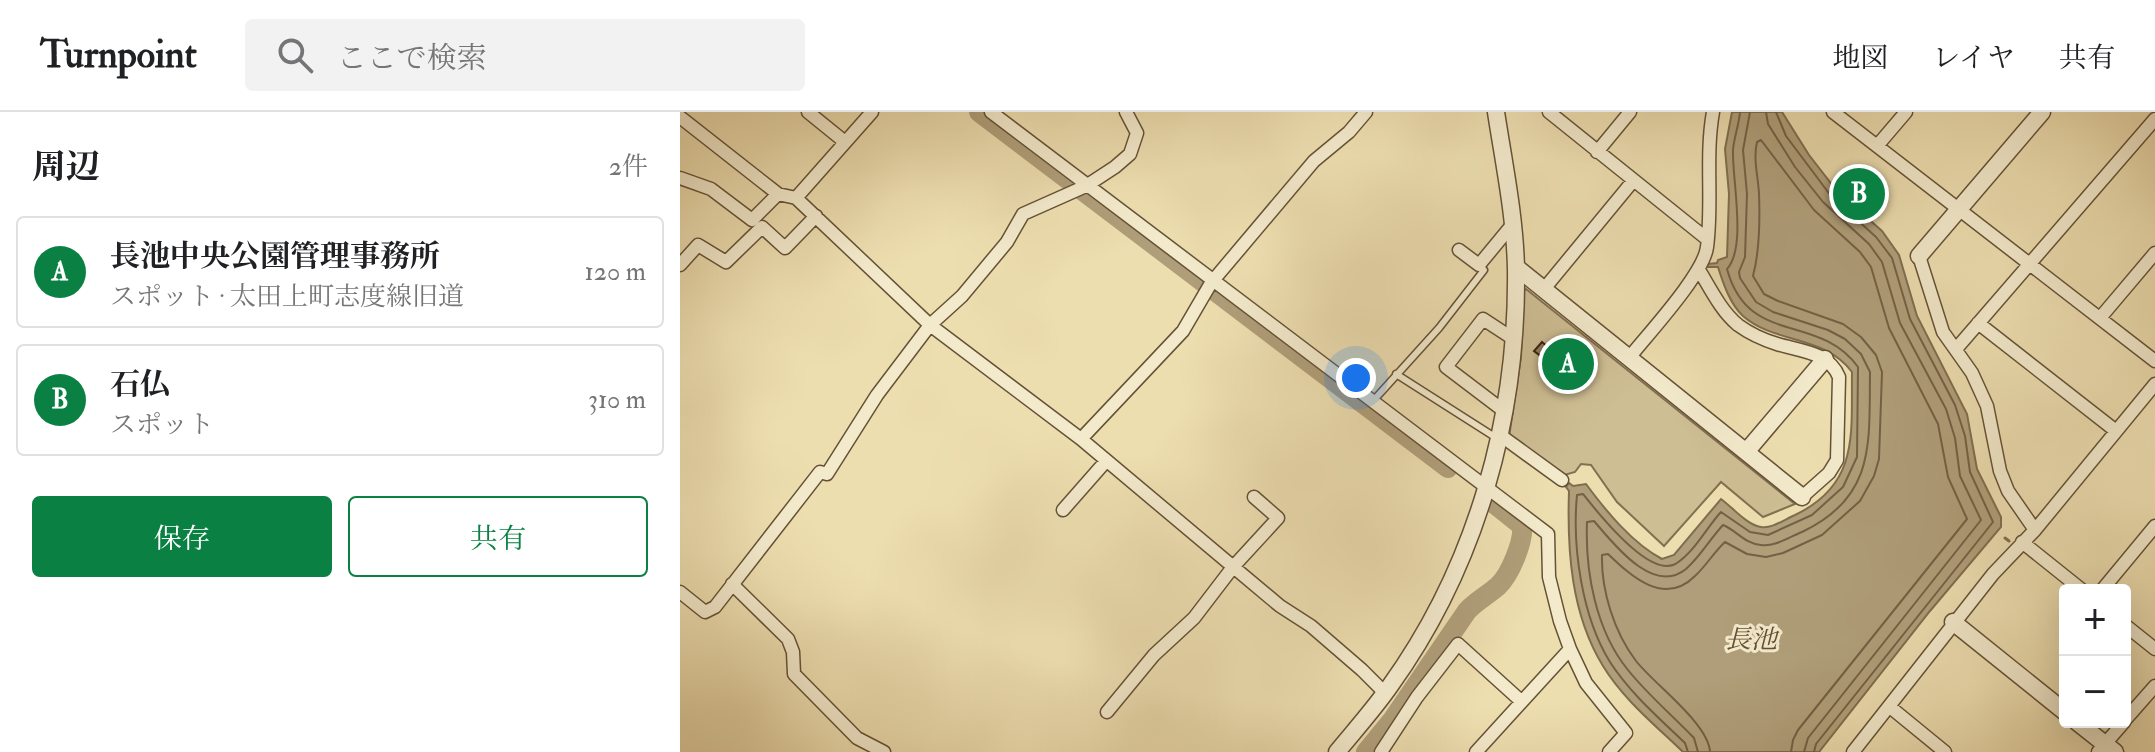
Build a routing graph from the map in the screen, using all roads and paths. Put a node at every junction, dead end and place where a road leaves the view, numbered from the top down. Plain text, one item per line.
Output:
1 (808, 112) edge
2 (872, 112) edge
3 (991, 112) edge
4 (1126, 112) edge
5 (1366, 112) edge
6 (1496, 112) edge
7 (1549, 112) edge
8 (1630, 112) edge
9 (1713, 112) edge
10 (1833, 112) edge
11 (1906, 112) edge
12 (2042, 112) edge
13 (683, 116) edge
14 (2155, 119) edge
15 (845, 142) junction
16 (1877, 146) junction
17 (1597, 152) junction
18 (680, 178) edge
19 (1633, 181) junction
20 (1086, 186) junction
21 (778, 194) junction
22 (796, 198) junction
23 (1958, 209) junction
24 (816, 216) junction
25 (1512, 225) junction
26 (1707, 239) junction
27 (1459, 250) dead end
28 (2155, 253) edge
29 (1919, 256) joint
30 (2031, 264) junction
31 (680, 265) edge
32 (1479, 265) junction
33 (1516, 267) junction
34 (1699, 270) junction
35 (1210, 285) junction
36 (1544, 289) junction
37 (1472, 311) dead end
38 (2100, 318) junction
39 (1483, 319) junction
40 (1978, 323) junction
41 (930, 325) junction
42 (1512, 338) junction
43 (1956, 349) junction
44 (1629, 358) junction
45 (1825, 359) junction
46 (2155, 361) edge
47 (1396, 374) junction
48 (2155, 384) edge
49 (1373, 401) junction
50 (1504, 411) junction
51 (2116, 431) junction
52 (1500, 438) junction
53 (1081, 439) junction
54 (1746, 452) junction
55 (1106, 461) junction
56 (1562, 480) dead end
57 (1487, 487) junction
58 (1254, 497) dead end
59 (1802, 497) joint
60 (1063, 510) dead end
61 (2155, 526) edge
62 (2035, 530) junction
63 (2022, 542) junction
64 (1233, 567) junction
65 (732, 584) junction
66 (2074, 584) edge
67 (2107, 584) edge
68 (680, 592) edge
69 (1953, 622) junction
70 (2131, 630) edge
71 (1570, 649) junction
72 (2155, 649) edge
73 (2155, 686) edge
74 (1385, 693) junction
75 (1521, 701) junction
76 (1890, 707) junction
77 (2059, 707) edge
78 (1107, 712) dead end
79 (2131, 713) edge
80 (2083, 728) edge
81 (2120, 728) edge
82 (2106, 749) edge
83 (884, 752) edge
84 (1338, 752) edge
85 (1381, 752) edge
86 (1476, 752) edge
87 (1609, 752) edge
88 (1853, 752) edge
89 (1945, 752) edge

1 - 15 street
2 - 15 street
3 - 20 street
4 - 20 street
5 - 35 street
6 - 25 street
7 - 17 street
8 - 17 street
9 - 26 street
10 - 16 street
11 - 16 street
12 - 23 street
13 - 21 street
14 - 30 street
15 - 22 street
16 - 23 street
17 - 19 street
18 - 21 street
19 - 26 street
19 - 36 street
20 - 35 street
20 - 41 street
21 - 22 street
22 - 24 street
23 - 29 street
23 - 30 street
24 - 31 street
24 - 41 street
25 - 32 street
25 - 33 street
26 - 34 street
27 - 32 street
28 - 38 street
29 - 43 street
30 - 38 street
30 - 40 street
32 - 47 lane
33 - 36 street
33 - 42 street
34 - 44 street
34 - 45 street
35 - 49 street
35 - 53 street
36 - 44 street
37 - 39 street
38 - 46 street
39 - 42 street
39 - 50 street
40 - 43 street
40 - 51 street
41 - 53 street
41 - 65 street
42 - 50 street
43 - 62 street
44 - 54 street
45 - 54 street
45 - 59 street
47 - 49 lane
47 - 52 lane
48 - 51 street
49 - 57 street
50 - 52 street
51 - 62 street
52 - 56 street
52 - 57 street
53 - 55 street
54 - 59 street
55 - 60 street
55 - 64 street
57 - 71 street
57 - 74 street
58 - 64 street
61 - 67 street
62 - 63 street
63 - 66 street
63 - 69 street
64 - 74 street
64 - 78 street
65 - 68 street
65 - 83 street
69 - 76 street
69 - 77 street
70 - 72 street
71 - 75 street
71 - 87 street
73 - 79 street
74 - 84 street
75 - 85 street
75 - 86 street
76 - 88 street
76 - 89 street
80 - 82 street
81 - 82 street

